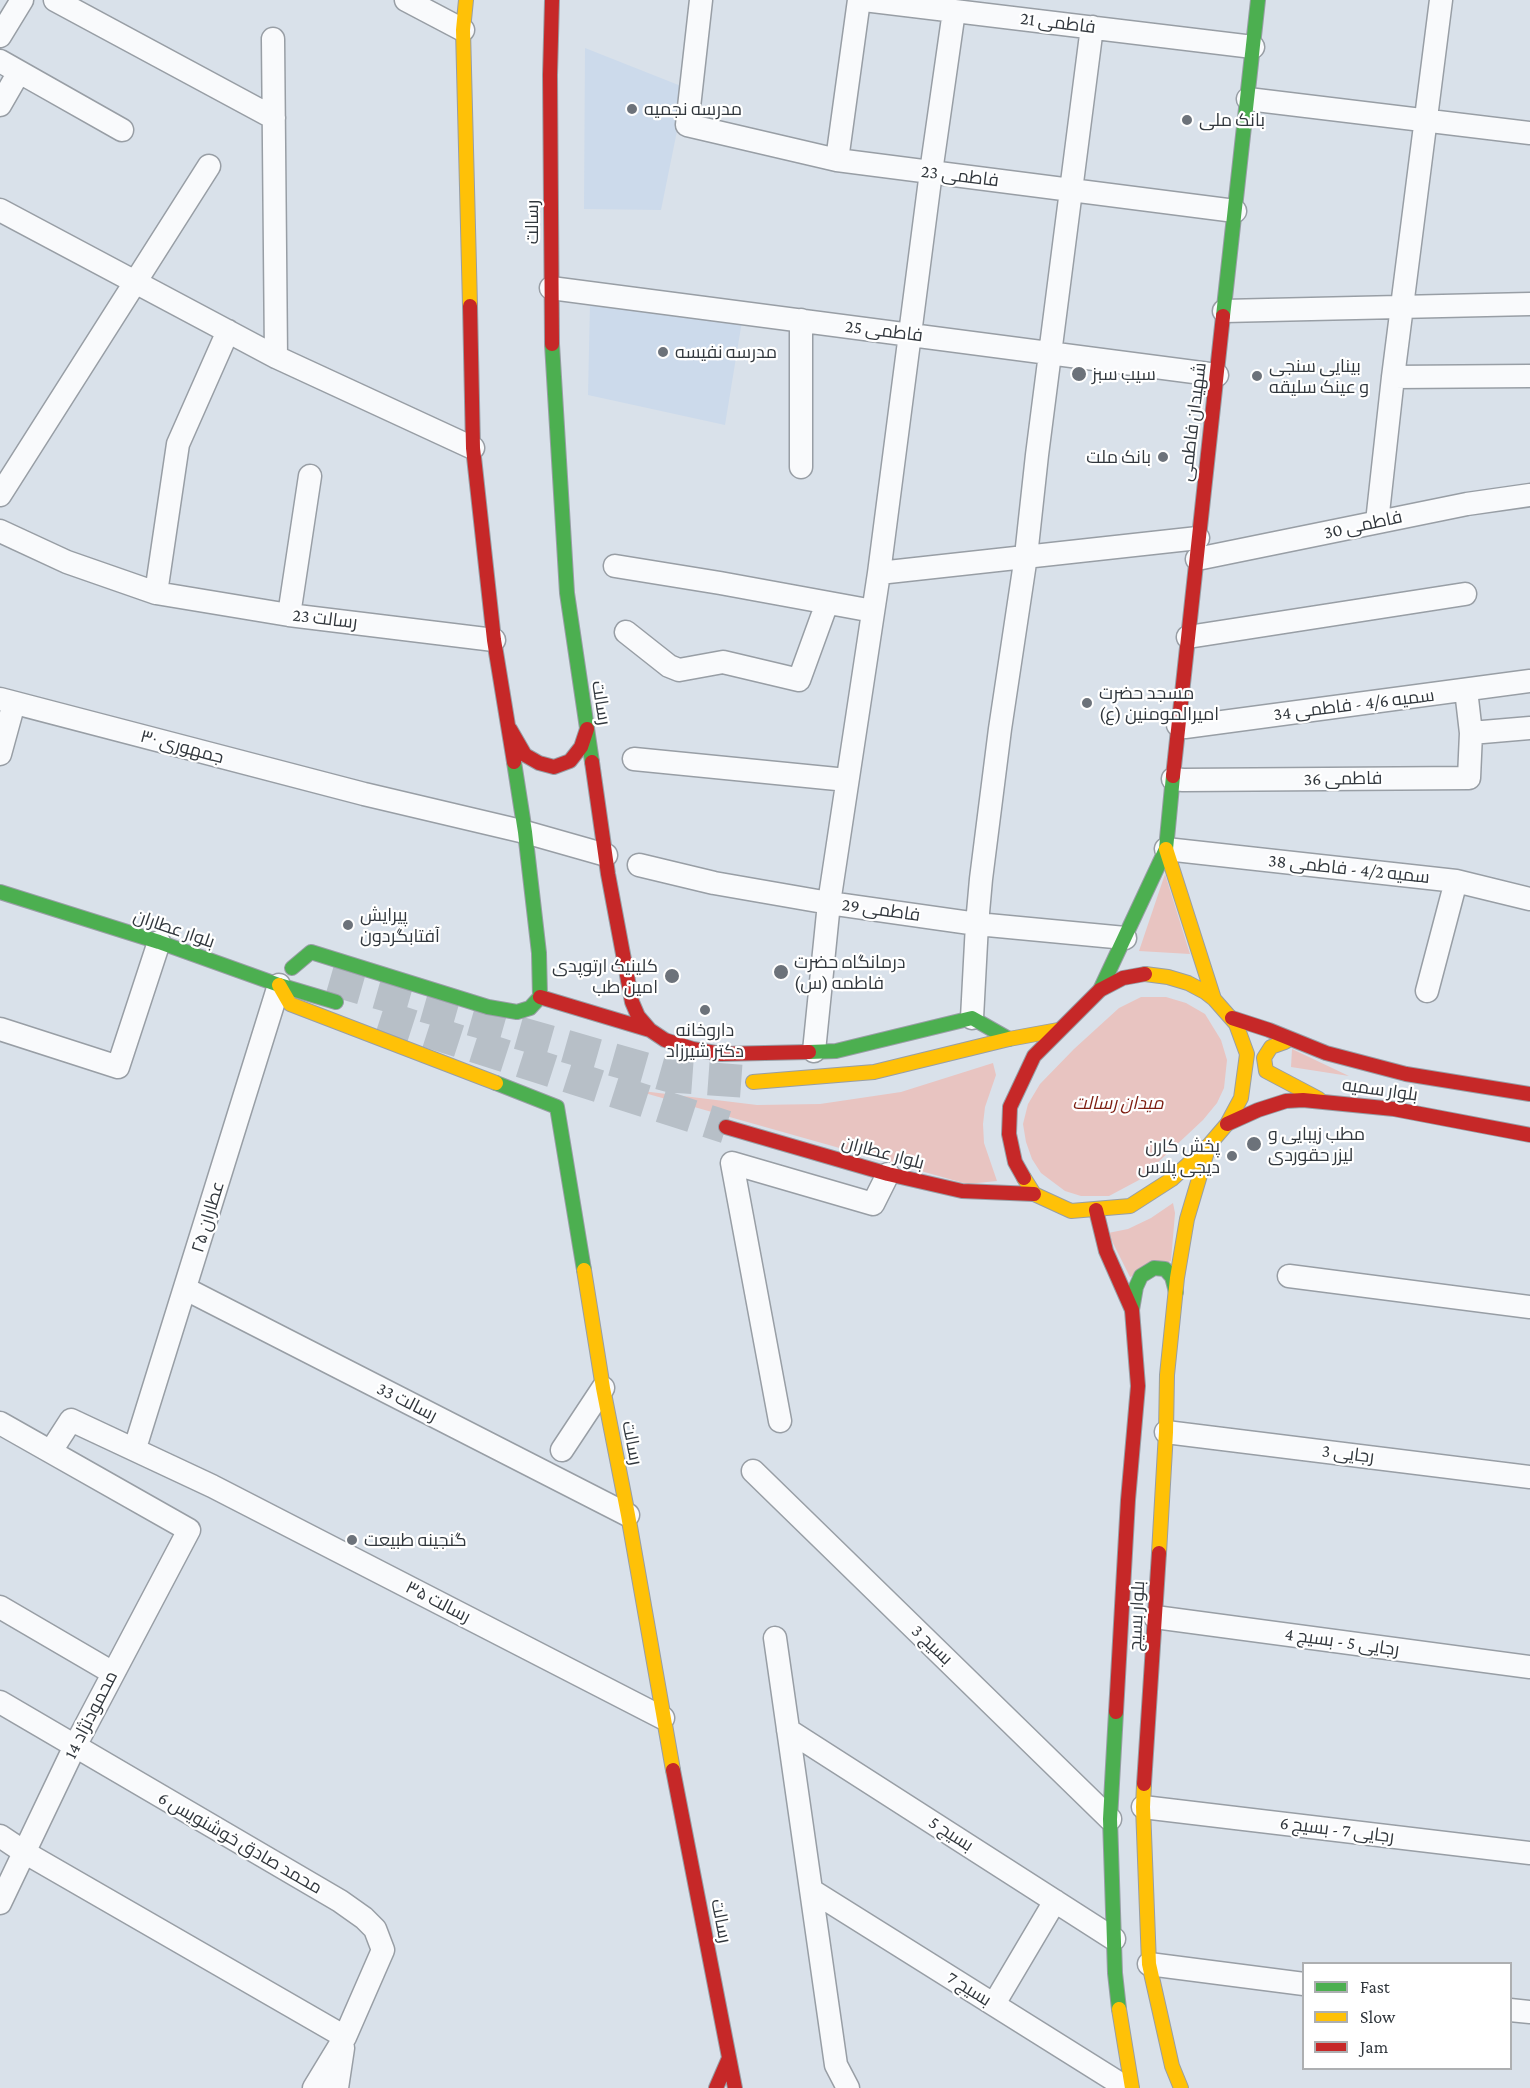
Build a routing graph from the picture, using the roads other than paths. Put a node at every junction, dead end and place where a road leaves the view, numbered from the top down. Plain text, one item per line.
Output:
1 (21, 0) edge
2 (56, 0) edge
3 (406, 0) edge
4 (465, 0) edge
5 (552, 0) edge
6 (701, 0) edge
7 (859, 0) edge
8 (864, 0) edge
9 (1258, 0) edge
10 (1441, 0) edge
11 (954, 11) junction
12 (1092, 27) junction
13 (463, 30) junction
14 (0, 36) edge
15 (273, 39) dead end
16 (1253, 47) junction
17 (10, 66) edge
18 (1248, 99) junction
19 (0, 105) edge
20 (274, 118) junction
21 (1426, 122) junction
22 (122, 129) dead end
23 (1530, 133) edge
24 (837, 160) junction
25 (209, 166) dead end
26 (931, 172) junction
27 (1071, 190) junction
28 (0, 210) edge
29 (1235, 211) junction
30 (135, 282) junction
31 (551, 288) junction
32 (1530, 304) edge
33 (1402, 307) junction
34 (1224, 311) junction
35 (801, 320) junction
36 (228, 331) junction
37 (909, 334) junction
38 (1052, 353) junction
39 (276, 357) junction
40 (1217, 375) junction
41 (1530, 376) edge
42 (1393, 377) junction
43 (473, 448) junction
44 (801, 467) dead end
45 (310, 476) dead end
46 (0, 495) edge
47 (1530, 495) edge
48 (1377, 522) junction
49 (0, 531) edge
50 (1198, 548) junction
51 (1026, 556) junction
52 (615, 566) dead end
53 (879, 573) junction
54 (156, 593) junction
55 (1465, 594) dead end
56 (827, 603) junction
57 (873, 611) junction
58 (289, 615) junction
59 (626, 632) dead end
60 (1188, 636) junction
61 (494, 640) junction
62 (1530, 681) edge
63 (1466, 690) junction
64 (7, 701) edge
65 (1178, 725) junction
66 (508, 727) junction
67 (1530, 728) edge
68 (587, 729) junction
69 (1471, 734) junction
70 (0, 754) edge
71 (634, 759) dead end
72 (1173, 778) junction
73 (847, 780) junction
74 (525, 832) junction
75 (1166, 849) junction
76 (606, 855) junction
77 (639, 865) dead end
78 (1455, 881) junction
79 (0, 892) edge
80 (1530, 899) edge
81 (829, 903) junction
82 (977, 924) junction
83 (1125, 938) junction
84 (159, 942) junction
85 (284, 972) junction
86 (311, 973) dead end
87 (1100, 990) junction
88 (1427, 991) dead end
89 (540, 997) junction
90 (1214, 999) junction
91 (336, 1002) dead end
92 (972, 1018) junction
93 (1232, 1018) junction
94 (0, 1029) edge
95 (650, 1030) junction
96 (1058, 1030) junction
97 (1009, 1040) junction
98 (1292, 1040) junction
99 (814, 1051) junction
100 (753, 1082) tunnel mouth
101 (1530, 1094) edge
102 (1323, 1101) junction
103 (1227, 1124) junction
104 (726, 1127) tunnel mouth
105 (1530, 1135) edge
106 (1209, 1145) junction
107 (888, 1174) junction
108 (1034, 1194) junction
109 (1096, 1210) junction
110 (1289, 1276) dead end
111 (186, 1289) junction
112 (1176, 1292) junction
113 (1530, 1307) edge
114 (1132, 1310) junction
115 (603, 1388) junction
116 (780, 1420) dead end
117 (0, 1423) edge
118 (1166, 1432) junction
119 (135, 1448) junction
120 (562, 1450) dead end
121 (51, 1451) junction
122 (753, 1471) dead end
123 (1530, 1476) edge
124 (628, 1515) junction
125 (0, 1607) edge
126 (1155, 1617) junction
127 (775, 1638) dead end
128 (1530, 1667) edge
129 (113, 1673) junction
130 (0, 1702) edge
131 (663, 1718) junction
132 (788, 1730) junction
133 (75, 1746) junction
134 (1143, 1807) junction
135 (1110, 1819) junction
136 (0, 1836) edge
137 (24, 1852) junction
138 (1530, 1853) edge
139 (811, 1890) junction
140 (1055, 1901) junction
141 (0, 1904) edge
142 (1114, 1939) junction
143 (1149, 1964) junction
144 (1302, 1984) edge
145 (994, 2004) junction
146 (1512, 2010) edge
147 (1530, 2012) edge
148 (345, 2037) junction
149 (729, 2058) junction
150 (314, 2088) edge
151 (337, 2088) edge
152 (717, 2088) edge
153 (735, 2088) edge
154 (848, 2088) edge
155 (1127, 2088) edge
156 (1132, 2088) edge
157 (1181, 2088) edge

1 - 14 street
2 - 20 street
3 - 13 street
4 - 13 main road
5 - 31 main road, رسالت
6 - 24 street, فاطمی 23
7 - 24 street
8 - 11 street, فاطمی 21
9 - 16 main road, شهیدان فاطمی
10 - 21 street
11 - 12 street, فاطمی 21
11 - 26 street
12 - 16 street, فاطمی 21
12 - 27 street
13 - 43 main road
15 - 20 street
16 - 18 main road, شهیدان فاطمی
17 - 19 street
17 - 22 street
18 - 21 street
18 - 29 main road, شهیدان فاطمی
20 - 39 street
21 - 23 street
21 - 33 street
24 - 26 street, فاطمی 23
25 - 30 street
26 - 27 street, فاطمی 23
26 - 37 street
27 - 29 street, فاطمی 23
27 - 38 street
28 - 30 street
29 - 34 main road, شهیدان فاطمی
30 - 36 street
30 - 46 street
31 - 35 street, فاطمی 25
31 - 68 main road, رسالت
32 - 33 street
33 - 34 street
33 - 42 street
34 - 40 main road, شهیدان فاطمی
35 - 37 street, فاطمی 25
35 - 44 street
36 - 39 street
36 - 54 street
37 - 38 street, فاطمی 25
37 - 53 street
38 - 40 street, فاطمی 25
38 - 51 street
39 - 43 street
40 - 50 main road, شهیدان فاطمی
41 - 42 street
42 - 48 street
43 - 61 main road
45 - 58 street
47 - 48 street, فاطمی 30
48 - 50 street, فاطمی 30
49 - 54 street, رسالت 23
50 - 51 street, فاطمی 30
50 - 60 main road, شهیدان فاطمی
51 - 53 street, فاطمی 30
51 - 82 street
52 - 56 street
53 - 57 street
54 - 58 street, رسالت 23
55 - 60 street
56 - 57 street
56 - 59 street
57 - 73 street
58 - 61 street, رسالت 23
60 - 65 main road, شهیدان فاطمی
61 - 66 main road
62 - 63 street, سمیه 4/6 - فاطمی 34
63 - 65 street, سمیه 4/6 - فاطمی 34
63 - 69 street
64 - 70 street
64 - 74 street, جمهوری ۳۰
65 - 72 main road, شهیدان فاطمی
66 - 68 main road
66 - 74 main road
67 - 69 street
68 - 76 main road, رسالت
69 - 72 street, فاطمی 36
71 - 73 street
72 - 75 main road, شهیدان فاطمی
73 - 81 street
74 - 76 street, جمهوری ۳۰
74 - 89 main road
75 - 78 street, سمیه 4/2 - فاطمی 38
75 - 83 main road
75 - 90 main road
76 - 95 main road, رسالت
77 - 81 street, فاطمی 29
78 - 80 street, سمیه 4/2 - فاطمی 38
78 - 88 street
79 - 84 main road, بلوار عطاران
81 - 82 street, فاطمی 29
81 - 99 street
82 - 83 street, فاطمی 29
82 - 92 street
83 - 87 main road
84 - 85 main road, بلوار عطاران
84 - 94 street
85 - 86 main road, بلوار عطاران
85 - 89 main road
85 - 91 main road, بلوار عطاران
85 - 111 street, عطاران ۲۵
85 - 115 main road, رسالت
87 - 90 main road
87 - 96 main road
89 - 95 main road
90 - 93 main road
92 - 97 main road
92 - 99 main road, رسالت
93 - 98 main road, بلوار سمیه
93 - 103 main road
95 - 99 main road, رسالت
96 - 97 main road
96 - 108 main road
97 - 100 main road
98 - 101 main road, بلوار سمیه
98 - 102 main road
102 - 103 main road, بلوار سمیه
102 - 105 main road, بلوار سمیه
103 - 106 main road
104 - 107 main road, بلوار عطاران
106 - 109 main road
106 - 112 main road, بلوار بسیج
107 - 108 main road, بلوار عطاران
107 - 116 street
108 - 109 main road
109 - 114 main road, بلوار بسیج
110 - 113 street
111 - 119 street, عطاران ۲۵
111 - 124 street, رسالت 33
112 - 114 main road
112 - 118 main road, بلوار بسیج
114 - 135 main road, بلوار بسیج
115 - 120 street
115 - 124 main road, رسالت
117 - 121 street
118 - 123 street, رجایی 3
118 - 126 main road, بلوار بسیج
119 - 121 street, رسالت ۳۵
119 - 131 street, رسالت ۳۵
121 - 129 street, محمودنژاد 14
122 - 135 street, بسیج 3
124 - 131 main road, رسالت
125 - 129 street
126 - 128 street, رجایی 5 - بسیج 4
126 - 134 main road, بلوار بسیج
127 - 132 street
129 - 133 street, محمودنژاد 14
130 - 133 street, محمد صادق خوشنویس 6
131 - 149 main road, رسالت
132 - 139 street
132 - 140 street, بسیج 5
133 - 137 street, محمودنژاد 14
133 - 148 street, محمد صادق خوشنویس 6
134 - 138 street, رجایی 7 - بسیج 6
134 - 143 main road, بلوار بسیج
135 - 142 main road, بلوار بسیج
136 - 137 street
137 - 141 street, محمودنژاد 14
137 - 148 street
139 - 145 street, بسیج 7
139 - 154 street
140 - 142 street, بسیج 5
140 - 145 street
142 - 156 main road, بلوار بسیج
143 - 144 street
143 - 157 main road, بلوار بسیج
145 - 155 street, بسیج 7
146 - 147 street
148 - 150 street
148 - 151 street
149 - 152 main road
149 - 153 main road, رسالت

